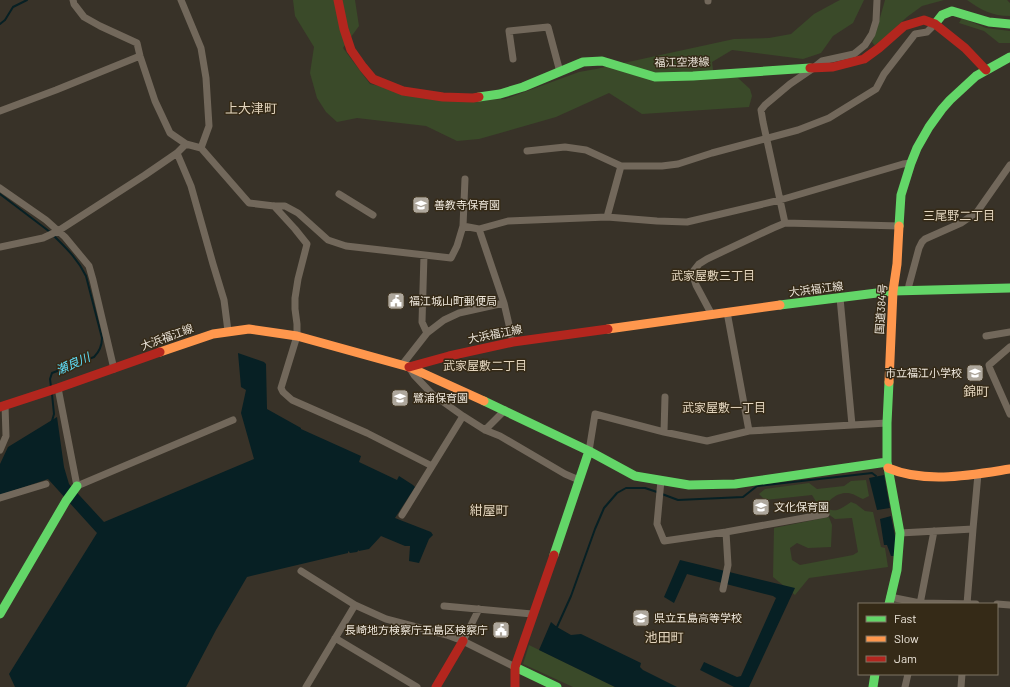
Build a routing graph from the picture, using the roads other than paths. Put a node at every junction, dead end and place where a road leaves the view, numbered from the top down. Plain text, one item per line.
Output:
1 (73, 0) edge
2 (181, 0) edge
3 (338, 0) edge
4 (877, 0) edge
5 (936, 24) junction
6 (1010, 24) edge
7 (140, 56) junction
8 (513, 59) dead end
9 (1008, 61) edge
10 (812, 69) junction
11 (986, 70) junction
12 (560, 72) junction
13 (0, 110) edge
14 (767, 139) junction
15 (186, 144) junction
16 (201, 148) junction
17 (527, 151) dead end
18 (177, 153) junction
19 (911, 163) junction
20 (621, 166) junction
21 (1010, 166) edge
22 (465, 179) dead end
23 (0, 188) edge
24 (339, 194) dead end
25 (780, 200) junction
26 (274, 206) junction
27 (373, 215) dead end
28 (606, 217) junction
29 (785, 223) junction
30 (463, 226) junction
31 (900, 226) junction
32 (479, 229) junction
33 (58, 231) junction
34 (0, 247) edge
35 (424, 255) junction
36 (1010, 288) edge
37 (893, 291) junction
38 (908, 291) junction
39 (840, 298) junction
40 (504, 303) junction
41 (727, 312) junction
42 (712, 314) junction
43 (228, 331) junction
44 (1010, 332) edge
45 (427, 333) junction
46 (297, 336) junction
47 (986, 336) dead end
48 (513, 342) junction
49 (1010, 347) edge
50 (405, 366) junction
51 (114, 369) junction
52 (58, 388) junction
53 (665, 397) dead end
54 (2, 406) edge
55 (505, 410) junction
56 (1010, 414) edge
57 (463, 416) junction
58 (233, 420) dead end
59 (887, 423) junction
60 (852, 425) junction
61 (485, 430) junction
62 (748, 431) junction
63 (664, 432) junction
64 (0, 450) edge
65 (589, 451) junction
66 (887, 465) junction
67 (432, 466) junction
68 (1010, 469) edge
69 (978, 474) junction
70 (579, 480) junction
71 (661, 480) junction
72 (46, 484) dead end
73 (77, 486) junction
74 (0, 498) edge
75 (826, 514) dead end
76 (402, 515) dead end
77 (973, 529) junction
78 (934, 531) junction
79 (726, 532) junction
80 (900, 532) junction
81 (301, 571) dead end
82 (724, 589) dead end
83 (889, 601) edge
84 (910, 603) edge
85 (920, 603) edge
86 (967, 603) edge
87 (998, 604) edge
88 (355, 605) junction
89 (1010, 605) edge
90 (444, 606) dead end
91 (479, 609) junction
92 (0, 614) edge
93 (532, 614) junction
94 (335, 638) junction
95 (463, 641) junction
96 (515, 667) junction
97 (875, 675) edge
98 (908, 675) edge
99 (962, 675) edge
100 (306, 687) edge
101 (417, 687) edge
102 (436, 687) edge
103 (515, 687) edge
104 (557, 687) edge
105 (872, 687) edge
106 (905, 687) edge
107 (961, 687) edge

1 - 7 street
2 - 16 street
3 - 12 main road, 福江空港線
4 - 10 street
5 - 6 main road
5 - 10 main road, 福江空港線
5 - 11 main road
5 - 14 street
7 - 13 street
7 - 15 street
8 - 12 street
9 - 11 main road, 国道384号
10 - 12 main road, 福江空港線
10 - 14 street
11 - 19 main road, 国道384号
14 - 20 street
14 - 25 street
15 - 16 street
15 - 18 street
16 - 26 street
17 - 20 street
18 - 33 street
18 - 43 street
19 - 25 street
19 - 31 main road, 国道384号
20 - 28 street
21 - 38 street
22 - 30 street
23 - 33 street
24 - 27 street
25 - 28 street
25 - 29 street
26 - 35 street
26 - 46 street
28 - 32 street
29 - 31 street
29 - 42 street
30 - 32 street
30 - 35 street
31 - 37 main road, 国道384号
32 - 40 street
33 - 34 street
33 - 51 street
35 - 45 street
36 - 38 main road, 大浜福江線
37 - 38 main road, 大浜福江線
37 - 39 main road, 大浜福江線
37 - 59 main road, 国道384号
39 - 41 main road, 大浜福江線
39 - 60 street
40 - 45 street
40 - 48 street
41 - 42 main road, 大浜福江線
41 - 62 street
42 - 48 main road, 大浜福江線
43 - 46 main road, 大浜福江線
43 - 51 main road, 大浜福江線
44 - 47 street
45 - 50 street
46 - 50 main road, 大浜福江線
46 - 67 street
48 - 50 main road, 大浜福江線
49 - 56 street
50 - 55 main road
50 - 57 street
51 - 52 main road, 大浜福江線
52 - 54 main road, 大浜福江線
52 - 73 street
53 - 63 street
54 - 64 street
55 - 61 street
55 - 65 main road
57 - 61 street
57 - 67 street
58 - 73 street
59 - 60 street
59 - 66 main road, 国道384号
60 - 62 street
61 - 70 street
62 - 63 street
63 - 65 street
65 - 70 main road
65 - 71 main road
66 - 69 main road
66 - 71 main road
66 - 80 main road, 国道384号
67 - 76 street
68 - 69 main road
69 - 77 street
70 - 93 main road
71 - 79 street
72 - 74 street
73 - 92 main road
75 - 79 street
77 - 78 street
77 - 86 street
78 - 80 street
78 - 85 street
79 - 82 street
80 - 83 main road, 国道384号
81 - 88 street
83 - 84 street
87 - 89 street
88 - 94 street
88 - 95 street
90 - 91 street
91 - 93 street
91 - 95 street
93 - 96 main road
94 - 100 street
94 - 101 street
95 - 96 street
95 - 102 main road
96 - 103 main road
96 - 104 main road
97 - 105 main road
98 - 106 street
99 - 107 street

